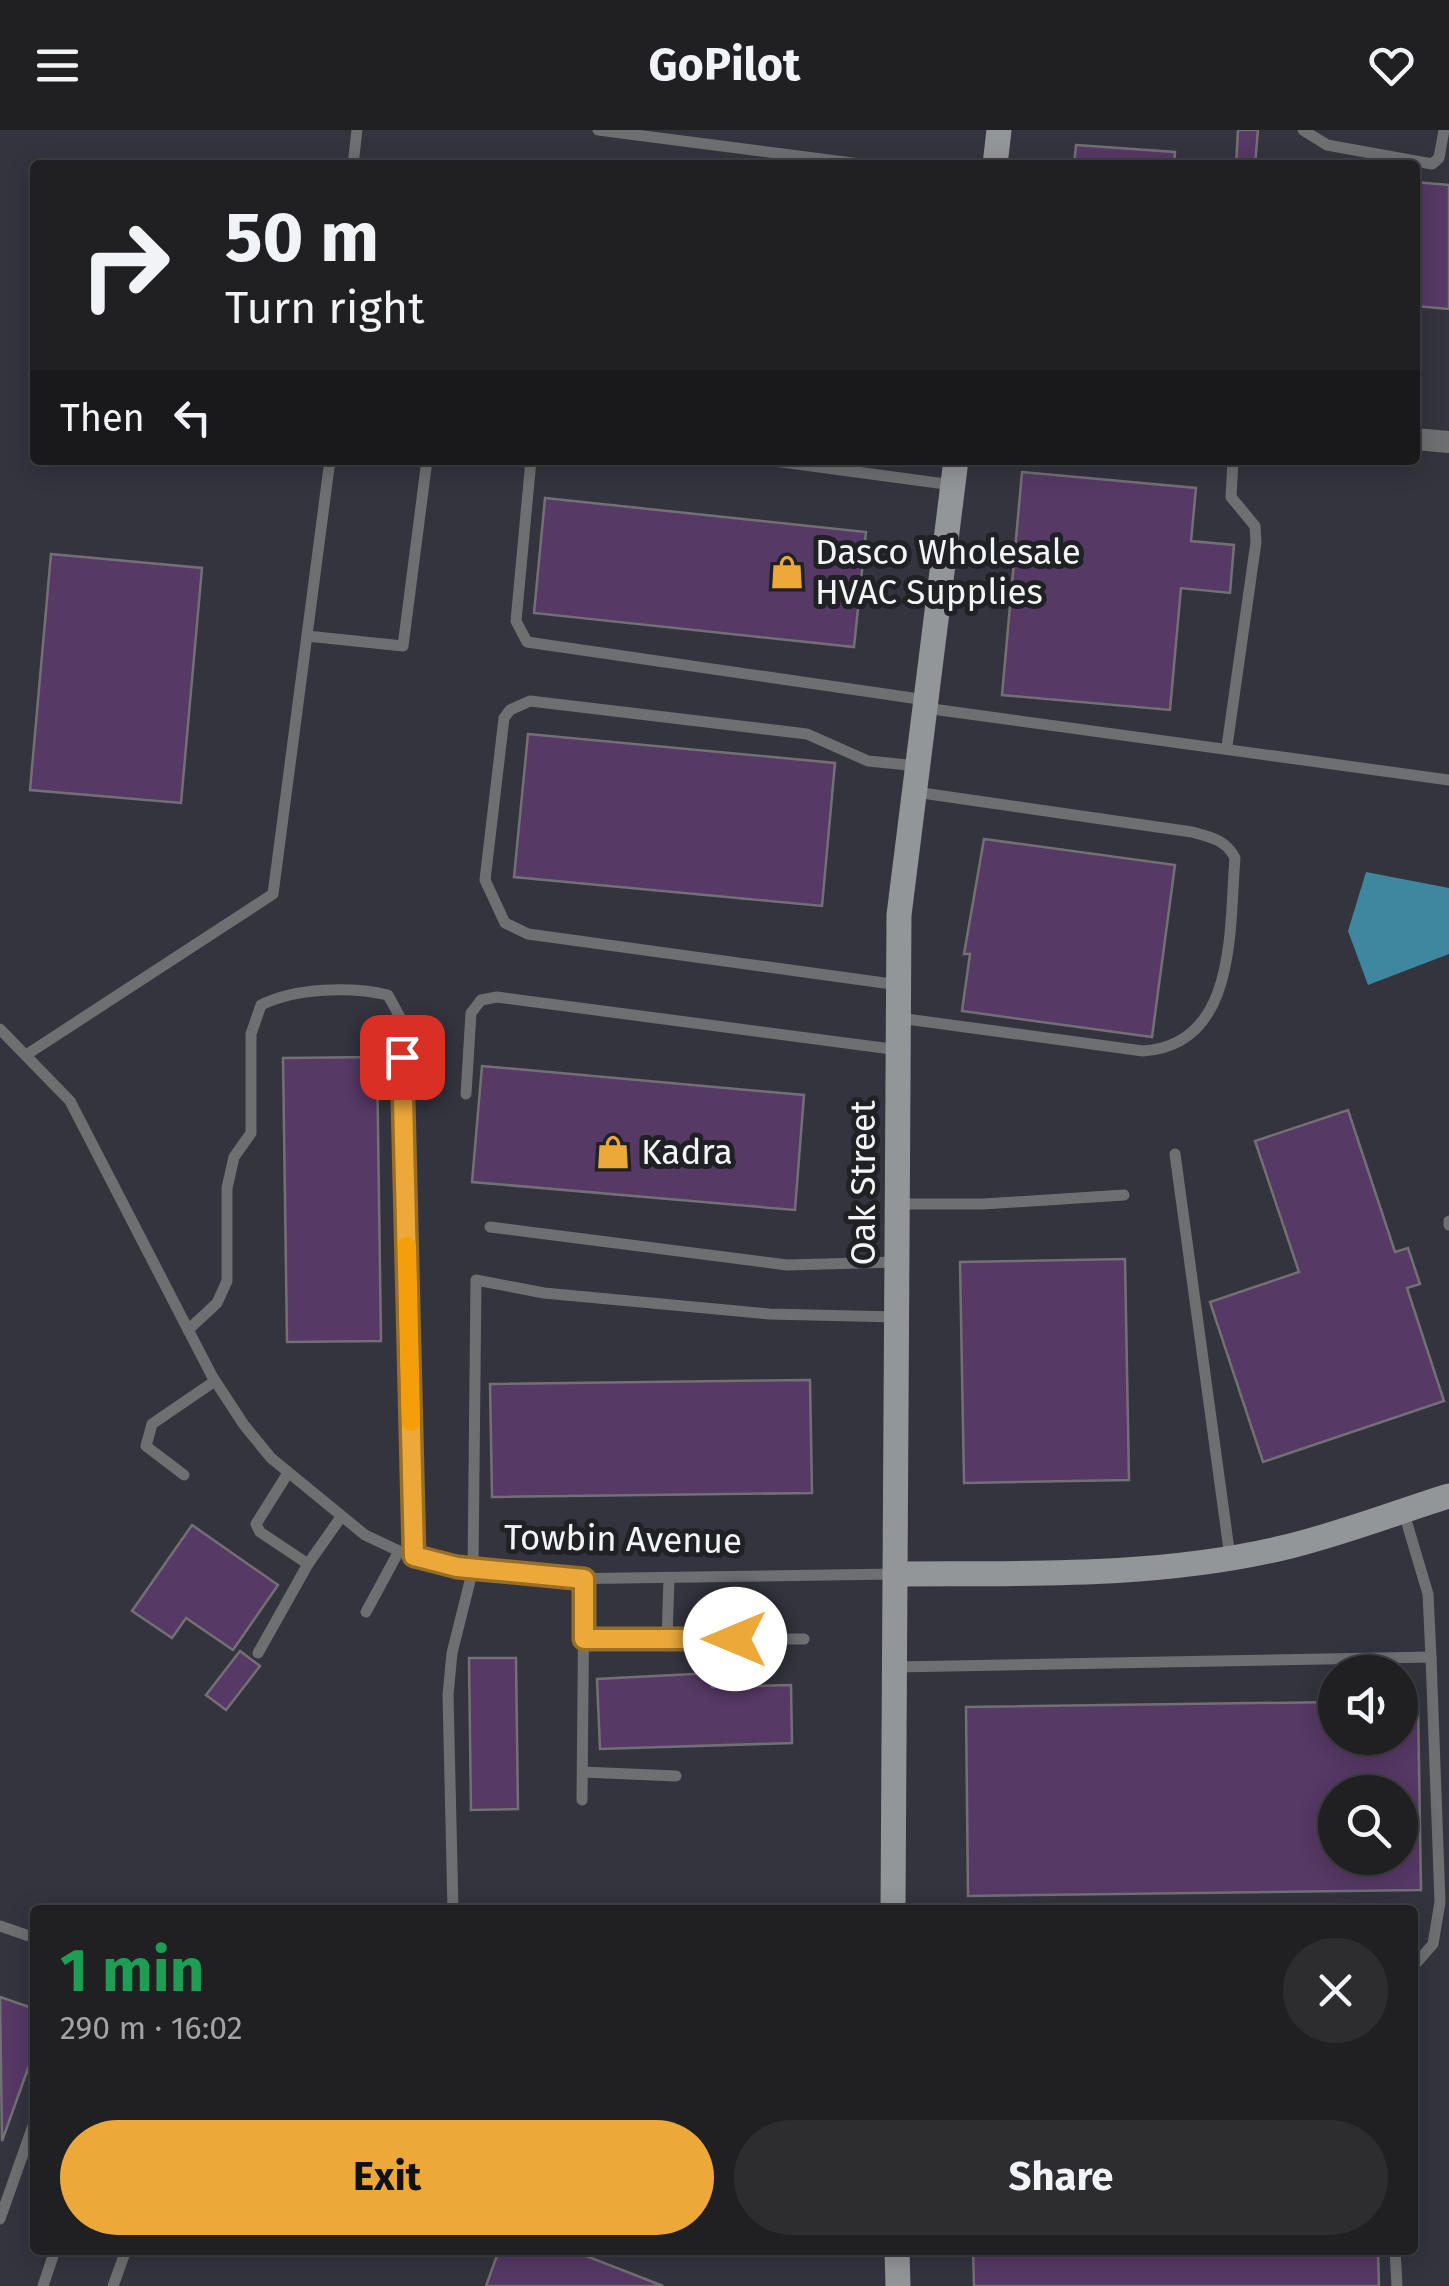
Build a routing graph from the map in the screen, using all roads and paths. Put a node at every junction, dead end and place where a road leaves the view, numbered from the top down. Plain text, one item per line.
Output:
1 (357, 130) edge
2 (598, 130) edge
3 (999, 130) edge
4 (1304, 130) edge
5 (1444, 130) edge
6 (353, 160) edge
7 (829, 160) edge
8 (996, 160) edge
9 (1409, 160) edge
10 (1420, 162) edge
11 (1420, 439) edge
12 (1449, 442) edge
13 (329, 465) edge
14 (425, 465) edge
15 (532, 465) edge
16 (845, 465) edge
17 (1232, 465) edge
18 (955, 472) edge
19 (307, 636) junction
20 (926, 704) junction
21 (1227, 746) junction
22 (916, 779) junction
23 (1449, 780) edge
24 (899, 985) junction
25 (898, 1018) junction
26 (0, 1029) edge
27 (898, 1050) junction
28 (26, 1056) junction
29 (466, 1094) dead end
30 (1175, 1154) dead end
31 (1124, 1195) dead end
32 (898, 1204) junction
33 (490, 1228) dead end
34 (897, 1262) junction
35 (897, 1317) junction
36 (188, 1330) junction
37 (215, 1382) junction
38 (288, 1473) junction
39 (184, 1475) dead end
40 (1449, 1496) edge
41 (1403, 1510) junction
42 (341, 1517) junction
43 (399, 1551) junction
44 (414, 1556) junction
45 (1230, 1557) junction
46 (308, 1564) junction
47 (473, 1569) junction
48 (895, 1574) junction
49 (584, 1579) junction
50 (669, 1579) junction
51 (366, 1612) dead end
52 (584, 1639) junction
53 (666, 1639) junction
54 (804, 1640) dead end
55 (258, 1652) dead end
56 (1431, 1657) junction
57 (894, 1667) junction
58 (583, 1772) junction
59 (676, 1776) dead end
60 (582, 1800) dead end
61 (453, 1905) edge
62 (893, 1905) edge
63 (0, 1926) edge
64 (30, 1936) edge
65 (1418, 1961) edge
66 (30, 2134) edge
67 (0, 2219) edge
68 (54, 2255) edge
69 (124, 2255) edge
70 (897, 2255) edge
71 (1396, 2255) edge
72 (44, 2286) edge
73 (113, 2286) edge
74 (898, 2286) edge
75 (1396, 2286) edge

1 - 6 lane
2 - 7 lane
3 - 8 street
4 - 9 lane
5 - 10 lane
11 - 12 street
13 - 19 lane
14 - 19 lane
15 - 20 lane
16 - 18 lane
17 - 21 lane
18 - 20 street, Oak Street
19 - 28 lane
20 - 21 lane
20 - 22 street, Oak Street
21 - 23 lane
22 - 24 street, Oak Street
22 - 24 lane
22 - 25 lane
24 - 25 street, Oak Street
25 - 27 street, Oak Street
26 - 28 lane, Towbin Avenue
27 - 29 lane
27 - 32 street, Oak Street
28 - 36 lane, Towbin Avenue
30 - 45 lane
31 - 32 lane
32 - 34 street, Oak Street
33 - 34 lane
34 - 35 street, Oak Street
35 - 47 lane
35 - 48 street, Oak Street
36 - 37 lane, Towbin Avenue
36 - 44 lane
37 - 38 lane, Towbin Avenue
37 - 39 lane
38 - 42 lane, Towbin Avenue
38 - 46 lane
40 - 41 street, Towbin Avenue
41 - 45 street, Towbin Avenue
41 - 56 lane
42 - 43 lane, Towbin Avenue
42 - 46 lane
43 - 44 lane, Towbin Avenue
43 - 51 lane
44 - 47 lane, Towbin Avenue
45 - 48 street, Towbin Avenue
46 - 55 lane
47 - 49 lane, Towbin Avenue
47 - 61 lane
48 - 50 lane, Towbin Avenue
48 - 57 street, Oak Street
49 - 50 lane, Towbin Avenue
49 - 52 lane
50 - 53 lane
52 - 53 lane
52 - 58 lane
53 - 54 lane
56 - 57 lane
56 - 65 lane
57 - 62 street, Oak Street
58 - 59 lane
58 - 60 lane
63 - 64 lane
66 - 67 lane
68 - 72 lane
69 - 73 lane
70 - 74 street
71 - 75 lane

